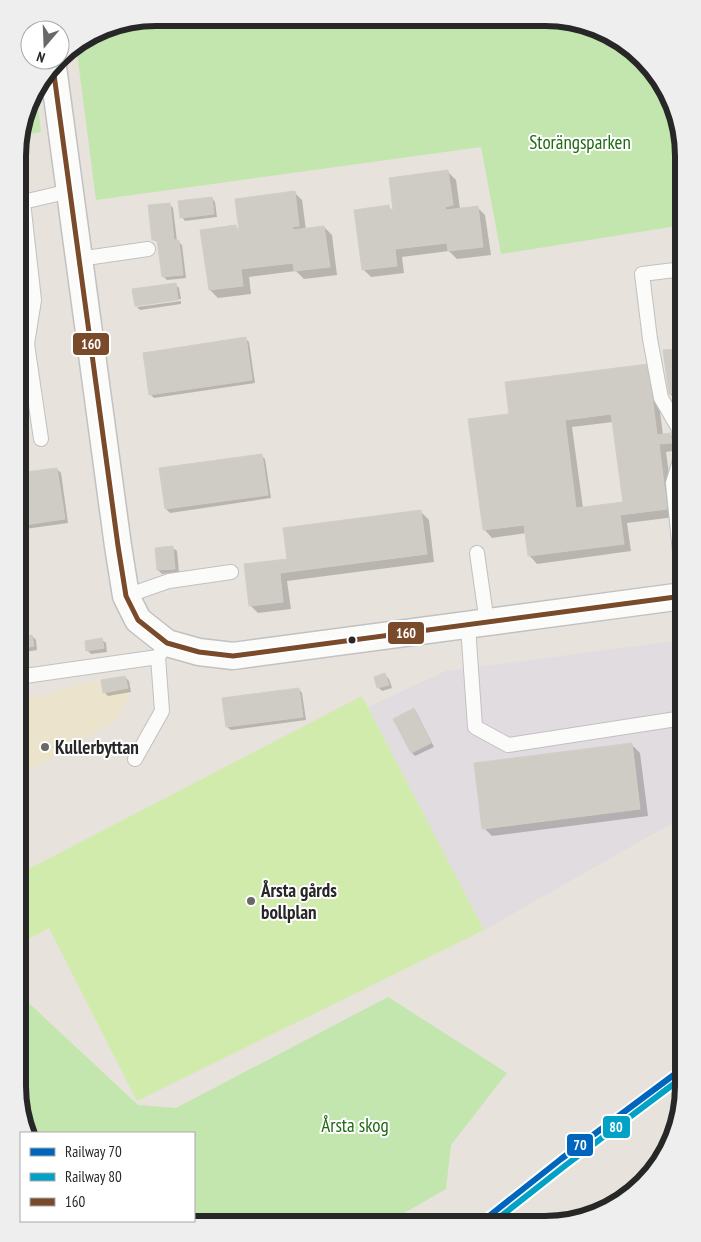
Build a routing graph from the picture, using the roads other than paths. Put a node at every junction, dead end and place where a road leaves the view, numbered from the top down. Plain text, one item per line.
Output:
1 (54, 75) edge
2 (70, 191) junction
3 (26, 201) edge
4 (26, 229) edge
5 (148, 249) dead end
6 (79, 260) junction
7 (675, 270) edge
8 (675, 422) edge
9 (41, 438) dead end
10 (675, 478) edge
11 (675, 499) edge
12 (477, 554) dead end
13 (231, 572) dead end
14 (126, 596) junction
15 (675, 597) edge
16 (477, 624) junction
17 (162, 650) junction
18 (26, 676) edge
19 (674, 719) edge
20 (134, 759) dead end

1 - 2 street
2 - 3 lane
2 - 6 street
4 - 9 lane
5 - 6 lane
6 - 14 street
7 - 8 lane
10 - 11 lane
12 - 16 lane
13 - 14 lane
14 - 17 street
15 - 16 street
16 - 17 street
16 - 19 lane
17 - 18 lane
17 - 20 lane

